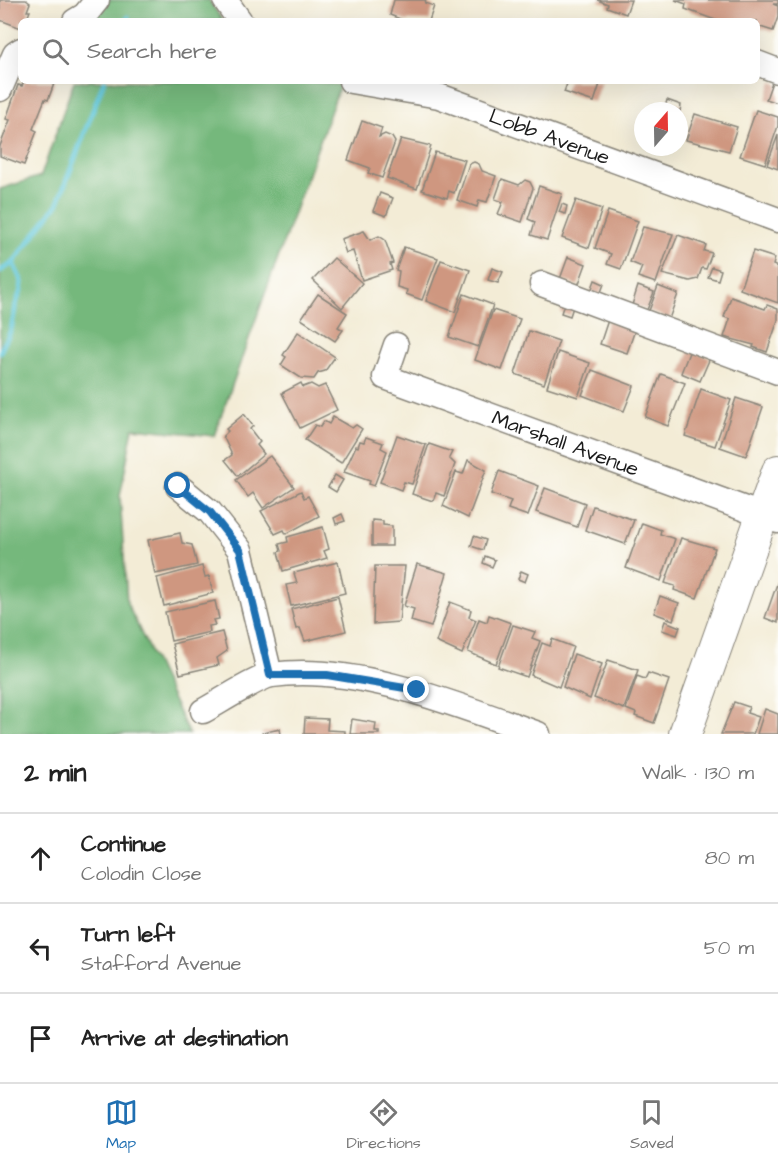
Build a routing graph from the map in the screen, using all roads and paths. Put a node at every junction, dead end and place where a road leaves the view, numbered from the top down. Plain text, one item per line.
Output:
1 (97, 0) edge
2 (225, 0) edge
3 (80, 18) edge
4 (238, 18) edge
5 (12, 51) edge
6 (760, 64) edge
7 (778, 71) edge
8 (369, 84) edge
9 (0, 89) edge
10 (778, 220) edge
11 (542, 284) dead end
12 (396, 345) dead end
13 (778, 372) edge
14 (778, 471) edge
15 (178, 486) dead end
16 (770, 519) edge
17 (270, 675) junction
18 (203, 711) dead end
19 (538, 734) edge
20 (686, 734) edge

1 - 3 street
2 - 4 street
5 - 9 street
6 - 7 street
8 - 10 street, Lobb Avenue
11 - 13 street
12 - 16 street, Marshall Avenue
14 - 16 main road
15 - 17 street
16 - 20 main road
17 - 18 street
17 - 19 street

